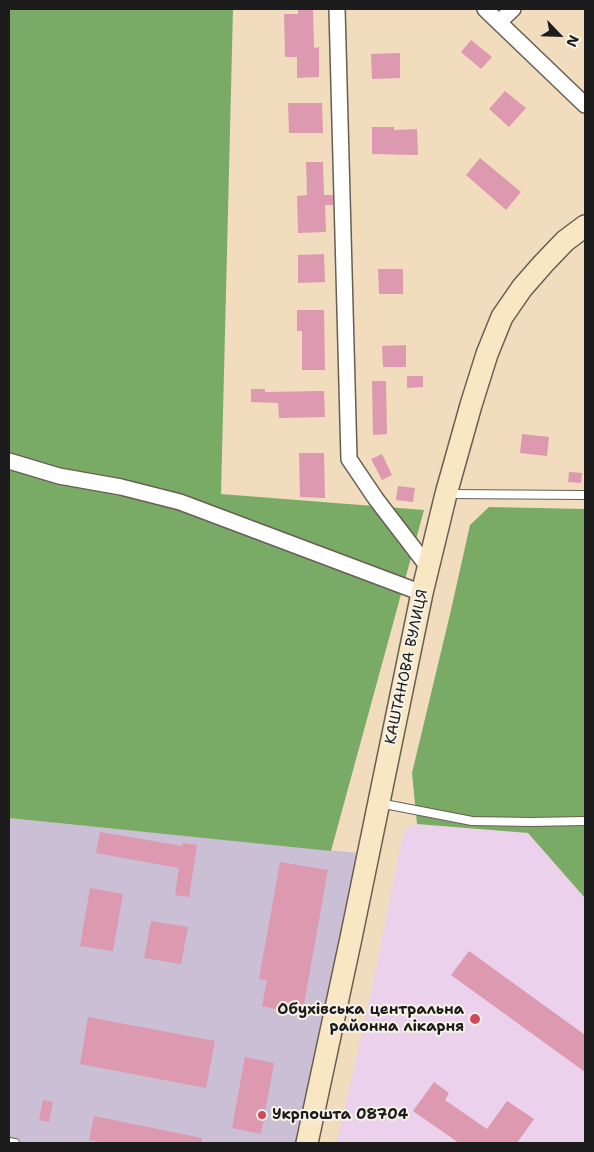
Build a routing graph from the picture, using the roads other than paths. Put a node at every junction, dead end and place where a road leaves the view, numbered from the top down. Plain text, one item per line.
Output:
1 (337, 9) edge
2 (485, 9) edge
3 (513, 9) edge
4 (499, 22) junction
5 (585, 106) edge
6 (585, 226) edge
7 (9, 461) edge
8 (446, 494) junction
9 (585, 496) edge
10 (428, 566) junction
11 (422, 593) junction
12 (378, 802) junction
13 (585, 821) edge
14 (9, 1142) edge
15 (15, 1143) edge
16 (307, 1143) edge

1 - 10 street
2 - 4 street
3 - 4 street
4 - 5 street
6 - 8 main road, КАШТАНОВА ВУЛИЦЯ
7 - 11 street
8 - 9 lane
8 - 10 main road, КАШТАНОВА ВУЛИЦЯ
10 - 11 main road, КАШТАНОВА ВУЛИЦЯ
11 - 12 main road, КАШТАНОВА ВУЛИЦЯ
12 - 13 lane
12 - 16 main road, КАШТАНОВА ВУЛИЦЯ
14 - 15 lane

